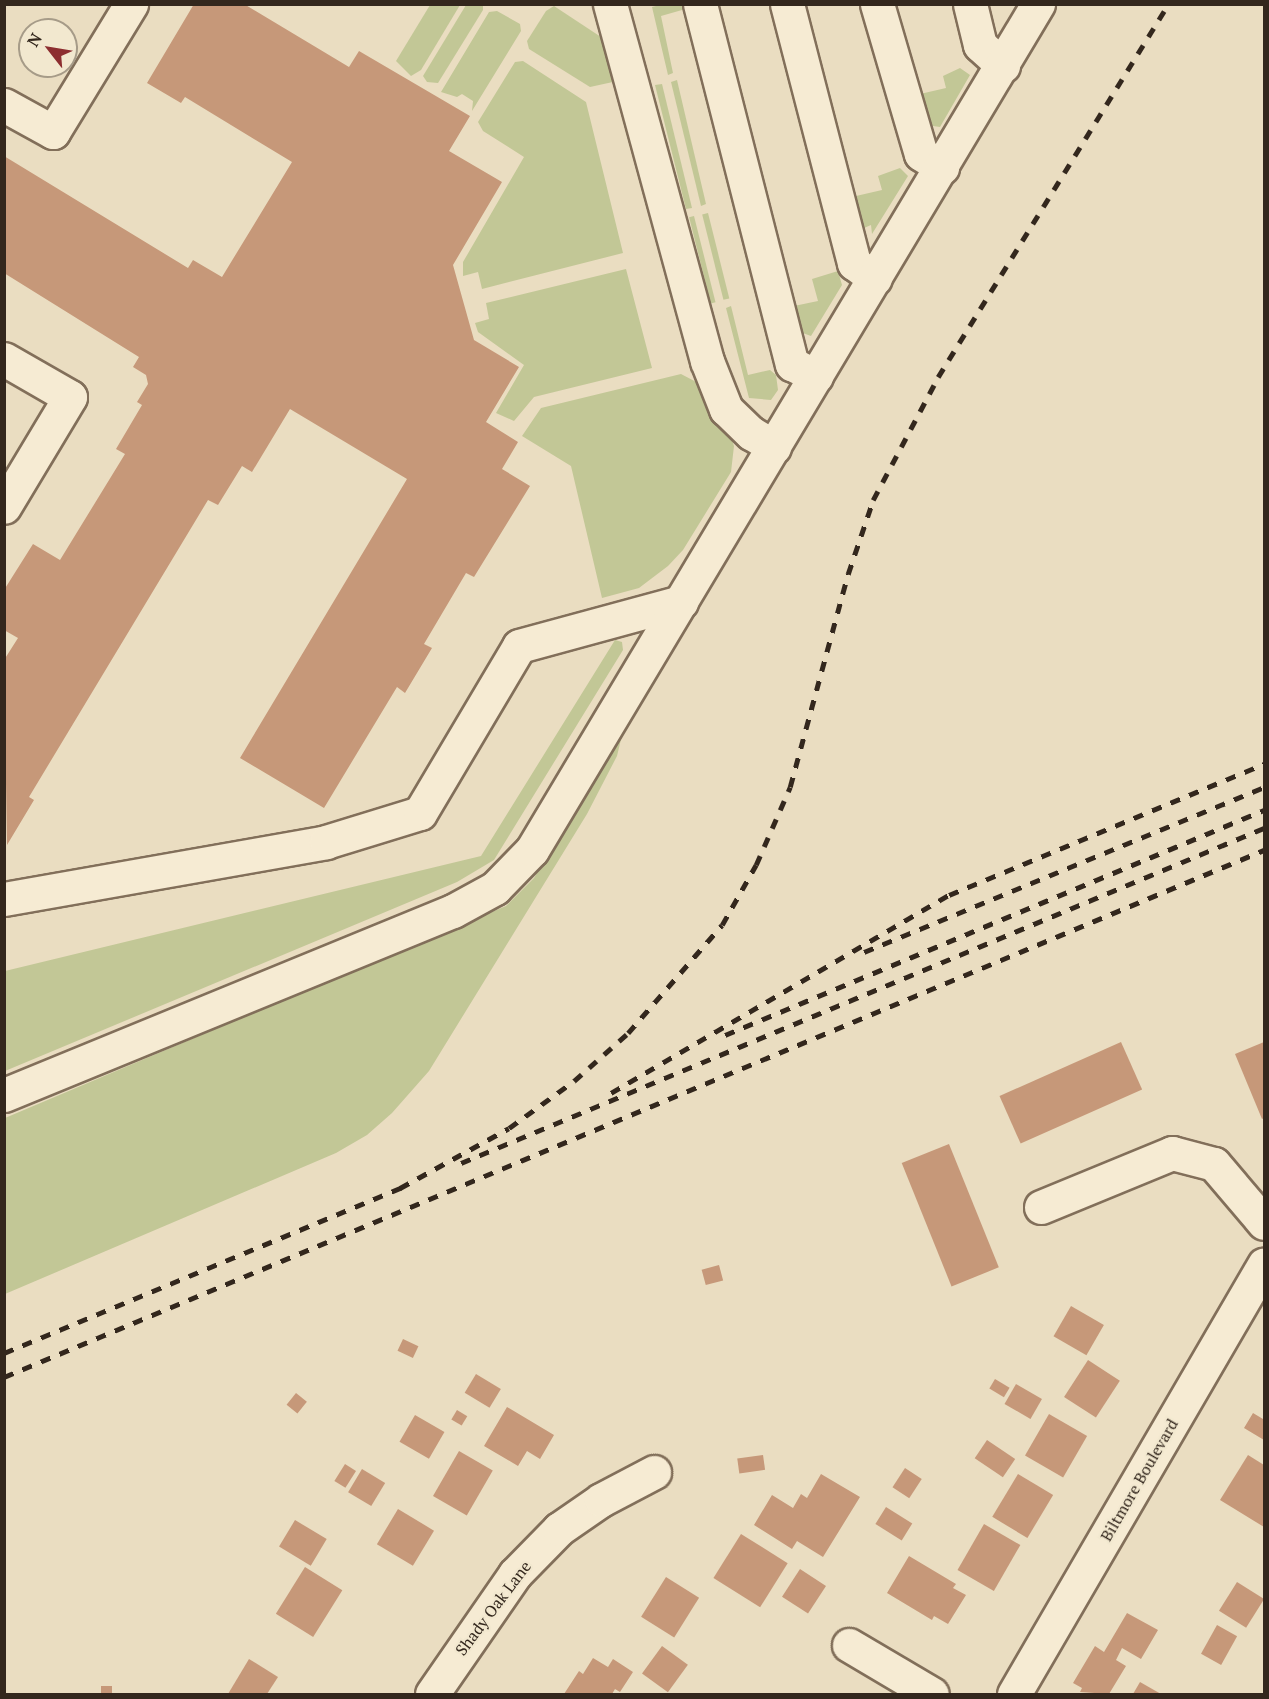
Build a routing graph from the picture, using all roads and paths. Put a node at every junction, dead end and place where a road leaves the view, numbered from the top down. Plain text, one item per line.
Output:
1 (131, 4) edge
2 (610, 4) edge
3 (700, 4) edge
4 (787, 4) edge
5 (877, 4) edge
6 (970, 4) edge
7 (1038, 4) edge
8 (1003, 66) junction
9 (4, 105) edge
10 (942, 167) junction
11 (875, 279) junction
12 (4, 358) edge
13 (816, 376) junction
14 (774, 447) junction
15 (4, 507) edge
16 (681, 603) junction
17 (4, 899) edge
18 (4, 1095) edge
19 (1041, 1207) dead end
20 (1264, 1223) edge
21 (1264, 1266) edge
22 (654, 1472) dead end
23 (849, 1645) dead end
24 (432, 1695) edge
25 (932, 1695) edge
26 (1014, 1695) edge

1 - 9 street
2 - 14 street
3 - 13 street
4 - 11 street
5 - 10 street
6 - 8 street
7 - 8 street
8 - 10 street
10 - 11 street
11 - 13 street
12 - 15 street
13 - 14 street
14 - 16 street
16 - 17 street
16 - 18 street
19 - 20 street
21 - 26 street, Biltmore Boulevard
22 - 24 street, Shady Oak Lane
23 - 25 street

